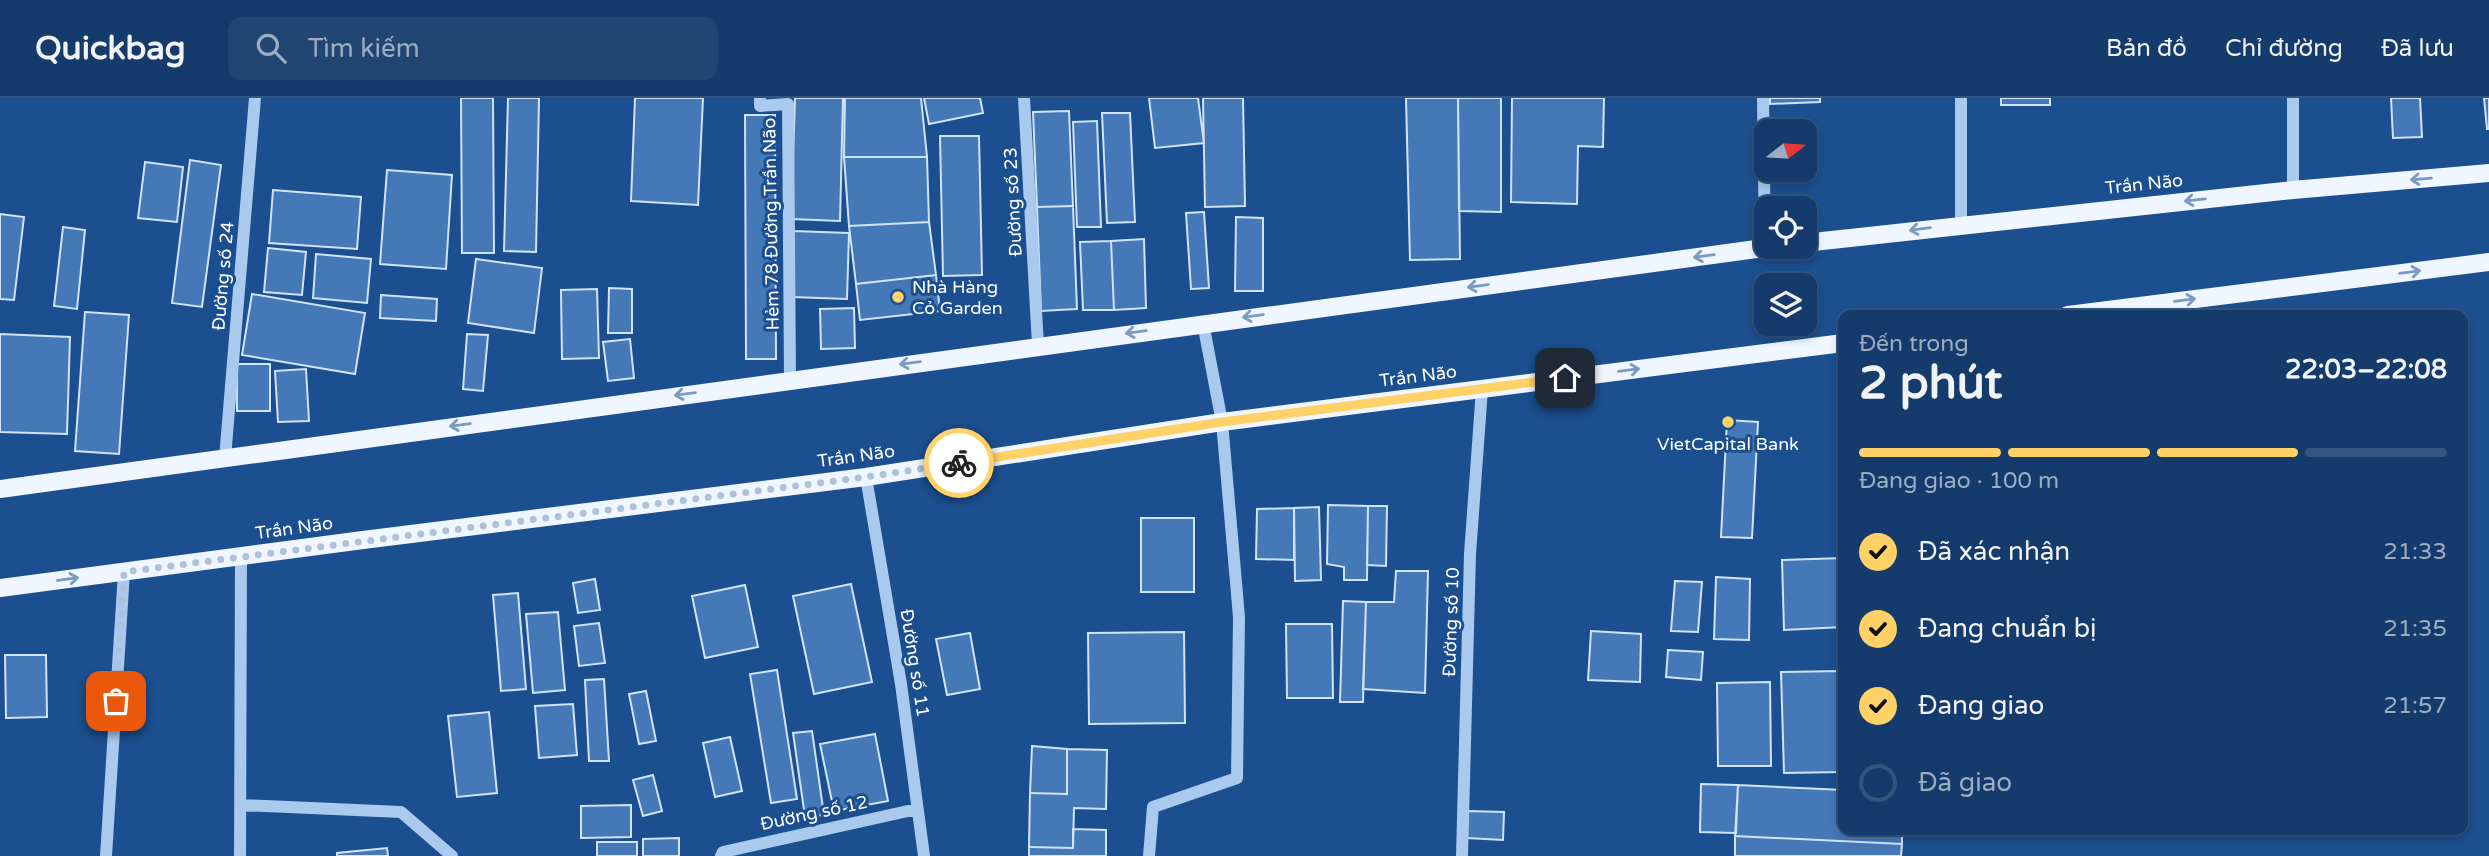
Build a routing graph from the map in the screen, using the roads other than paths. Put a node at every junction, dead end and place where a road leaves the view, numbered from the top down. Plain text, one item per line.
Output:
1 (255, 98) edge
2 (760, 98) edge
3 (1024, 98) edge
4 (1763, 98) edge
5 (1961, 98) edge
6 (2293, 98) edge
7 (2489, 173) edge
8 (2293, 190) junction
9 (1764, 196) edge
10 (1961, 225) junction
11 (1817, 242) edge
12 (1754, 248) edge
13 (2489, 262) edge
14 (2108, 310) edge
15 (1203, 323) junction
16 (1838, 344) edge
17 (1038, 345) junction
18 (790, 380) junction
19 (1482, 389) junction
20 (1222, 422) junction
21 (225, 458) junction
22 (866, 477) junction
23 (0, 489) edge
24 (241, 556) junction
25 (124, 572) junction
26 (0, 588) edge
27 (241, 805) junction
28 (917, 809) junction
29 (106, 856) edge
30 (240, 856) edge
31 (452, 856) edge
32 (721, 856) edge
33 (924, 856) edge
34 (1149, 856) edge
35 (1462, 856) edge

1 - 21 street, Đường số 24
2 - 18 street, Hẻm 78 Đường Trần Não
3 - 17 street, Đường số 23
4 - 9 street
5 - 10 street
6 - 8 street
7 -> 8 main road, Trần Não
8 -> 10 main road, Trần Não
10 -> 11 main road, Trần Não
12 -> 15 main road
14 -> 13 main road
15 -> 17 main road
15 - 20 street
19 -> 16 main road, Trần Não
17 -> 18 main road
18 -> 21 main road
19 - 20 main road, Trần Não
19 - 35 street, Đường số 10
20 - 22 main road, Trần Não
20 - 34 street
21 - 23 main road
22 - 24 main road, Trần Não
22 - 28 street, Đường số 11
24 - 25 main road, Trần Não
24 - 27 street
26 -> 25 main road, Trần Não
25 - 29 street
27 - 30 street
27 - 31 street
28 - 32 street, Đường số 12
28 - 33 street, Đường số 11

